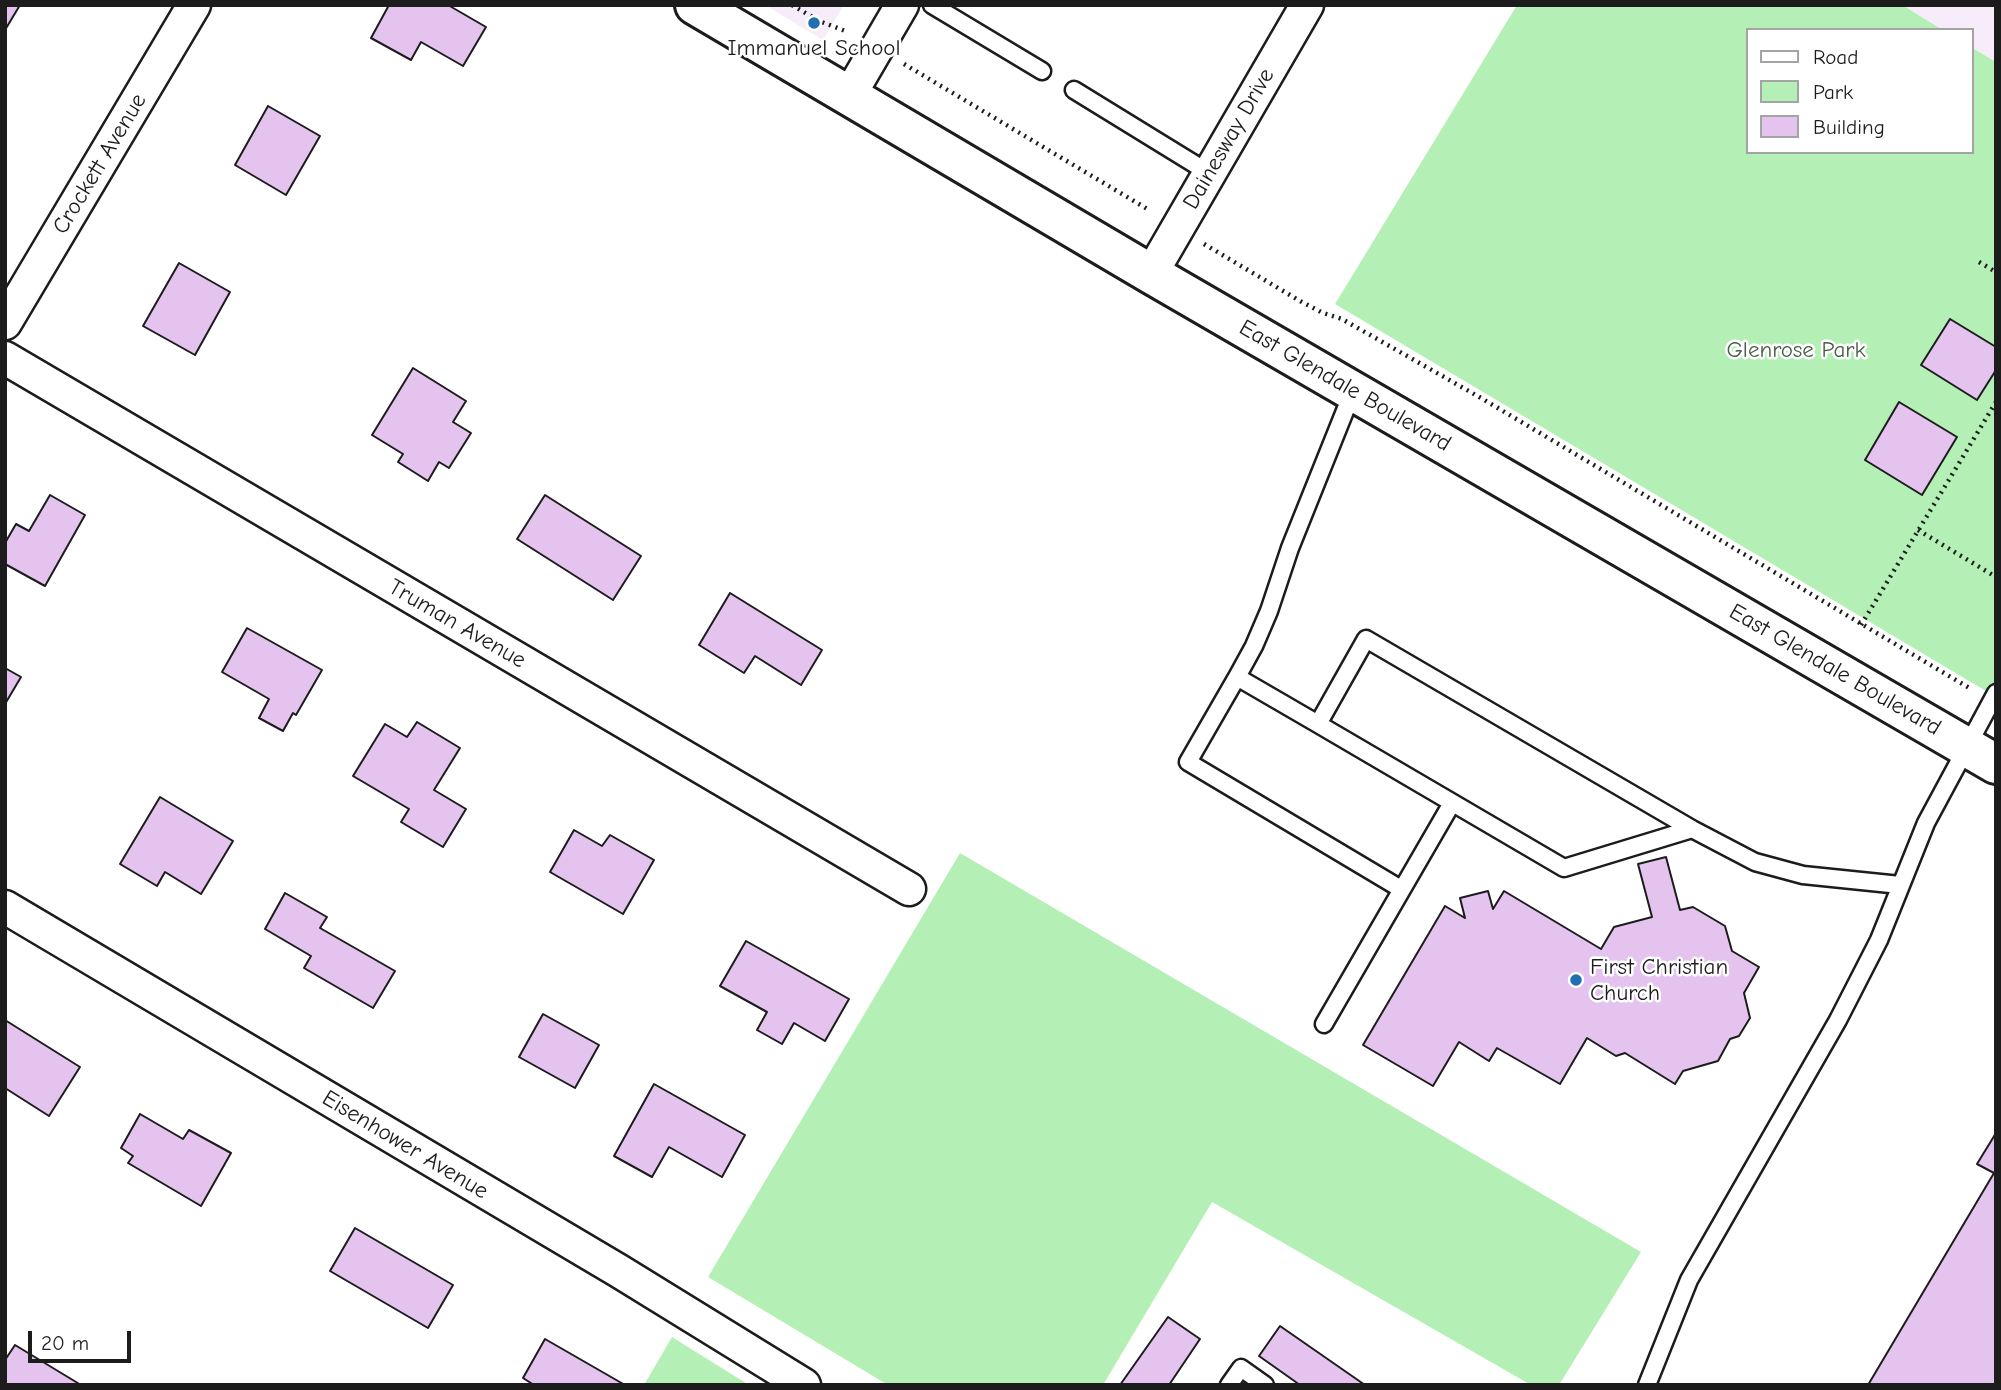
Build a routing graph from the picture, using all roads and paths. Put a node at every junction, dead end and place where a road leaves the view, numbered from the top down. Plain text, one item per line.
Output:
1 (194, 5) edge
2 (695, 5) edge
3 (792, 5) edge
4 (902, 5) edge
5 (932, 5) edge
6 (1307, 5) edge
7 (877, 49) junction
8 (1042, 71) dead end
9 (1074, 90) dead end
10 (849, 96) junction
11 (1209, 173) junction
12 (1178, 227) junction
13 (1979, 262) dead end
14 (1996, 272) edge
15 (1151, 274) junction
16 (5, 323) edge
17 (5, 358) edge
18 (1353, 391) junction
19 (1996, 401) edge
20 (1918, 530) junction
21 (1996, 577) edge
22 (1861, 625) junction
23 (1237, 677) junction
24 (1993, 697) edge
25 (1318, 724) junction
26 (1982, 755) edge
27 (1452, 803) junction
28 (1692, 829) junction
29 (1900, 884) junction
30 (909, 889) dead end
31 (1401, 889) junction
32 (5, 907) edge
33 (1324, 1024) dead end
34 (804, 1385) edge
35 (1229, 1385) edge
36 (1265, 1385) edge
37 (1647, 1385) edge

1 - 16 street, Crockett Avenue
2 - 10 street, East Glendale Boulevard
3 - 7 path
4 - 7 street
5 - 8 lane
6 - 11 street, Dainesway Drive
7 - 10 street
7 - 12 path
9 - 11 lane
10 - 15 street, East Glendale Boulevard
11 - 12 street, Dainesway Drive
12 - 15 street, Dainesway Drive
12 - 22 path
13 - 14 path
15 - 18 street, East Glendale Boulevard
17 - 30 street, Truman Avenue
18 - 23 lane
18 - 26 street, East Glendale Boulevard
19 - 20 path
20 - 21 path
20 - 22 path
22 - 24 path
23 - 25 lane
23 - 31 lane
24 - 26 lane
25 - 27 lane
25 - 28 lane
26 - 29 lane
27 - 28 lane
27 - 31 lane
28 - 29 lane
29 - 37 lane
31 - 33 lane
32 - 34 street, Eisenhower Avenue
35 - 36 lane

